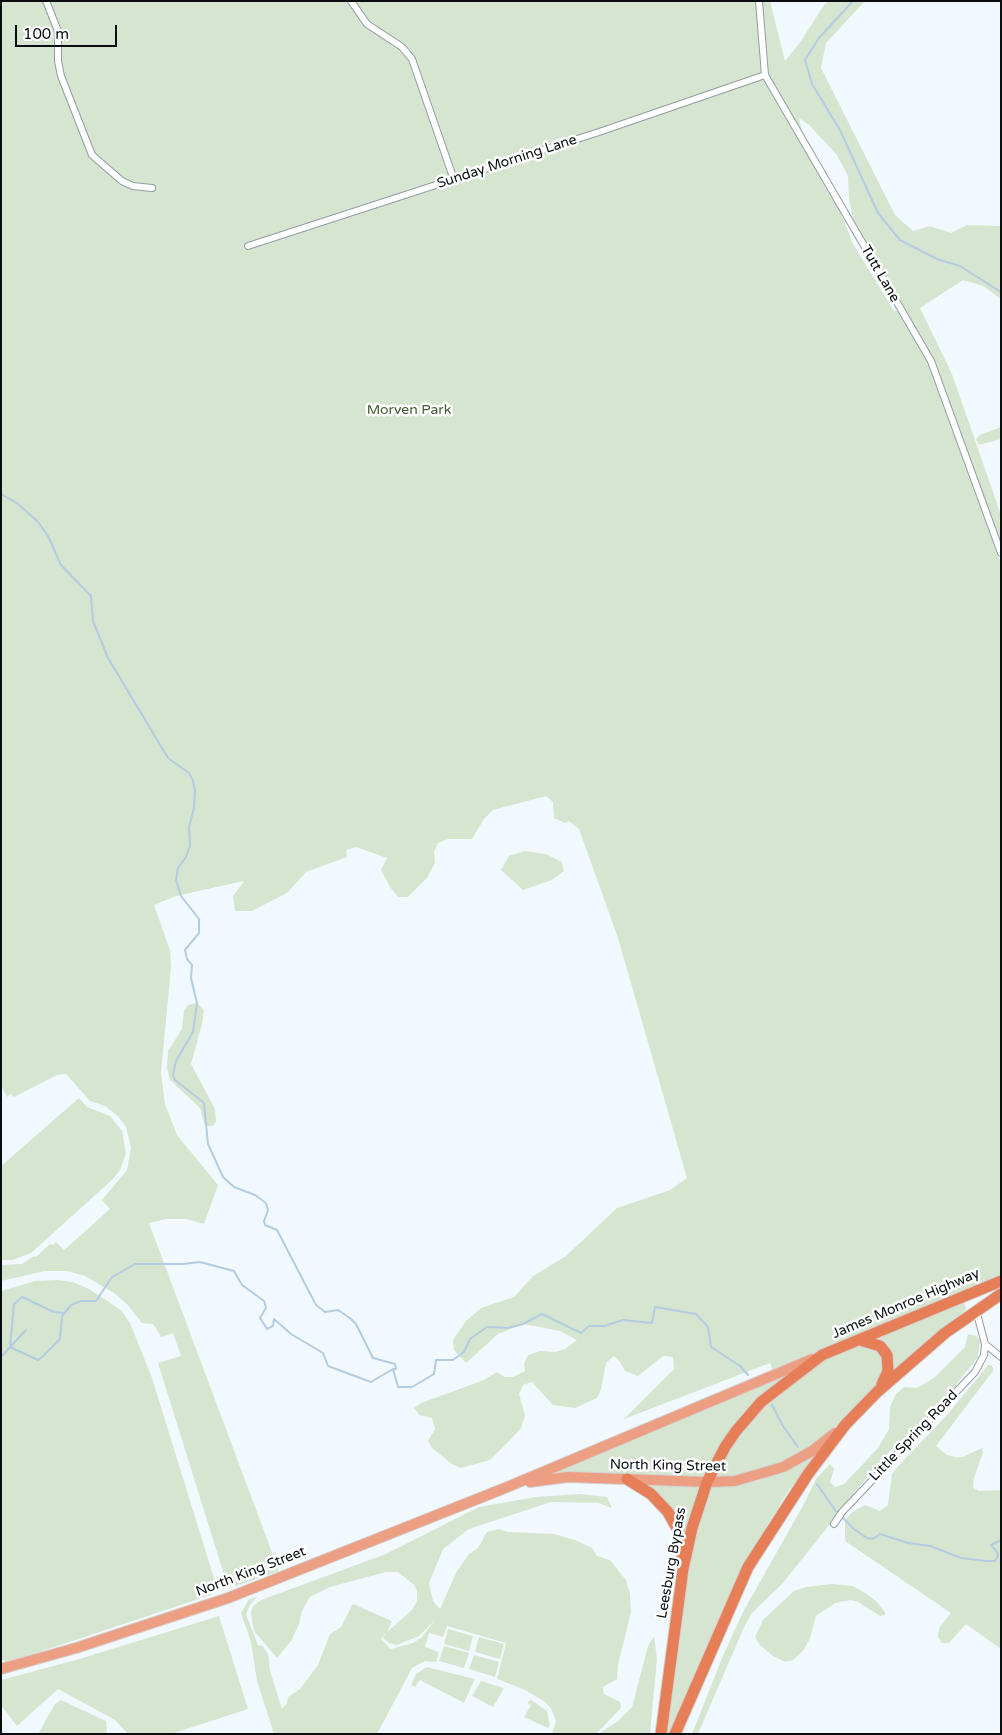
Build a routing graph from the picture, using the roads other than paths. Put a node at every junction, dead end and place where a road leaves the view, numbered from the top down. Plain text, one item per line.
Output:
1 (46, 1) edge
2 (351, 1) edge
3 (759, 1) edge
4 (765, 75) junction
5 (454, 180) junction
6 (152, 188) dead end
7 (248, 246) dead end
8 (1001, 552) edge
9 (1001, 1281) edge
10 (1001, 1294) edge
11 (964, 1296) junction
12 (976, 1310) junction
13 (860, 1340) junction
14 (985, 1344) junction
15 (822, 1355) junction
16 (1001, 1357) edge
17 (877, 1392) junction
18 (845, 1425) junction
19 (627, 1480) junction
20 (707, 1482) junction
21 (505, 1488) junction
22 (834, 1524) dead end
23 (683, 1569) junction
24 (1, 1669) edge
25 (661, 1734) edge
26 (675, 1734) edge

1 - 6 street
2 - 5 street
3 - 4 street, Tutt Lane
4 - 5 street, Sunday Morning Lane
4 - 8 street, Tutt Lane
5 - 7 street, Sunday Morning Lane
9 - 11 highway, James Monroe Highway
10 - 12 highway
11 - 12 highway
11 - 13 highway, James Monroe Highway
12 - 14 street
12 - 17 highway
13 - 15 highway, James Monroe Highway
13 - 17 highway
14 - 16 street
14 - 22 street, Little Spring Road
15 - 20 highway, Leesburg Bypass
15 - 21 main road, North King Street
17 - 18 highway
18 - 20 main road, North King Street
18 - 26 highway
19 - 20 main road, North King Street
19 - 21 main road, North King Street
19 - 23 highway
20 - 23 highway, Leesburg Bypass
21 - 24 main road, North King Street
23 - 25 highway, Leesburg Bypass

